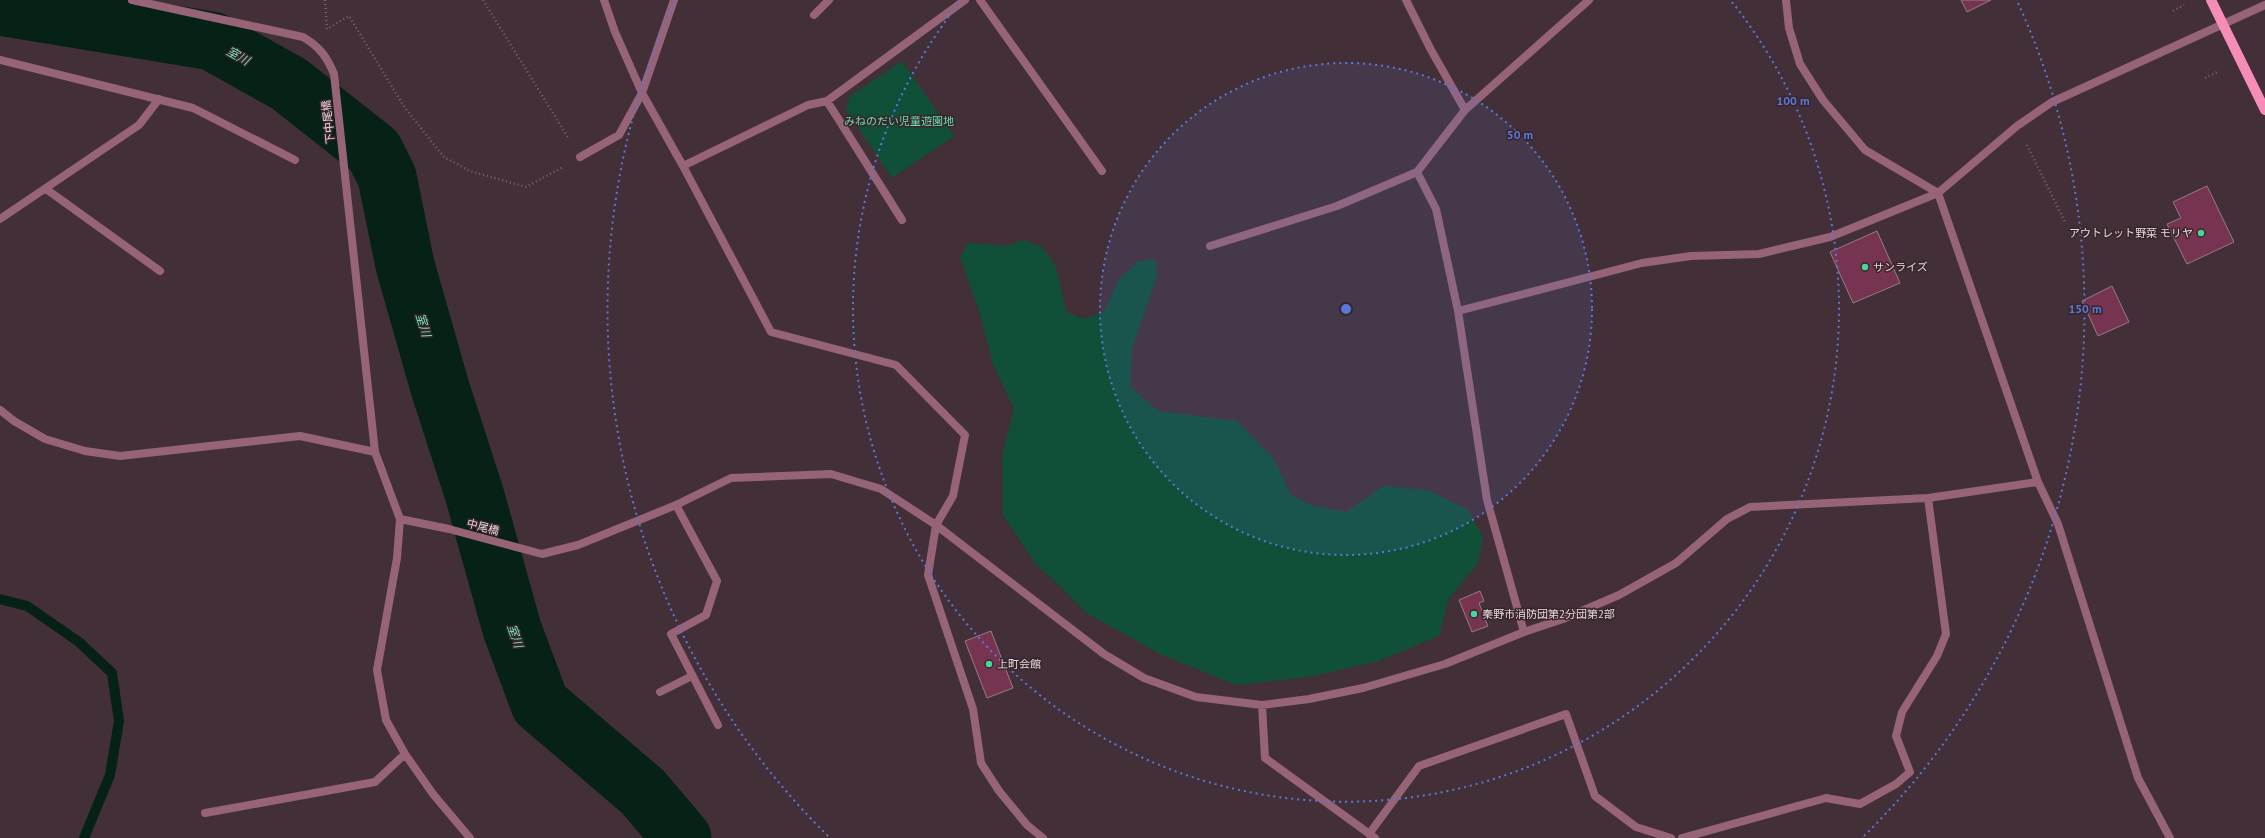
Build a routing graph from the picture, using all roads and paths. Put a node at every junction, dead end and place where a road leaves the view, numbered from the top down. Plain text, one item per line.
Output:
1 (132, 0) edge
2 (325, 0) edge
3 (483, 0) edge
4 (604, 0) edge
5 (674, 0) edge
6 (829, 0) edge
7 (966, 0) edge
8 (980, 0) edge
9 (1406, 0) edge
10 (1589, 0) edge
11 (1786, 0) edge
12 (2211, 0) edge
13 (2184, 5) dead end
14 (2265, 5) edge
15 (2173, 11) dead end
16 (814, 15) dead end
17 (2223, 24) junction
18 (0, 60) edge
19 (2217, 72) dead end
20 (2205, 78) dead end
21 (642, 93) junction
22 (159, 99) junction
23 (827, 101) junction
24 (1465, 110) junction
25 (2265, 110) edge
26 (2017, 126) junction
27 (580, 157) junction
28 (295, 160) dead end
29 (683, 166) junction
30 (1102, 171) dead end
31 (1417, 172) junction
32 (46, 189) junction
33 (1938, 193) junction
34 (0, 219) edge
35 (902, 220) dead end
36 (2065, 222) dead end
37 (1210, 246) dead end
38 (160, 271) dead end
39 (1458, 311) junction
40 (0, 410) edge
41 (375, 452) junction
42 (2038, 482) junction
43 (1928, 498) junction
44 (676, 505) junction
45 (400, 519) junction
46 (936, 525) junction
47 (1524, 632) junction
48 (692, 676) junction
49 (660, 692) dead end
50 (1262, 705) junction
51 (718, 725) dead end
52 (405, 754) junction
53 (205, 813) dead end
54 (1370, 837) edge
55 (470, 838) edge
56 (1043, 838) edge
57 (1671, 838) edge
58 (1682, 838) edge
59 (2170, 838) edge

1 - 41 street, 下中尾橋
2 - 27 path
3 - 27 path
4 - 21 street
5 - 21 street
6 - 16 street
7 - 23 street
8 - 30 street
9 - 24 street
10 - 24 street
11 - 33 street
12 - 17 main road
13 - 15 path
14 - 17 street
17 - 25 main road
17 - 26 street
18 - 22 street
19 - 20 path
21 - 27 street
21 - 29 street
22 - 28 street
22 - 32 street
23 - 29 street
23 - 35 street
24 - 31 street
26 - 33 street
26 - 36 path
29 - 46 street
31 - 37 street
31 - 39 street
32 - 34 street
32 - 38 street
33 - 39 street
33 - 42 street
39 - 47 street
40 - 41 street
41 - 45 street, 下中尾橋
42 - 43 street, 中尾橋
42 - 59 street
43 - 47 street, 中尾橋
43 - 58 street
44 - 45 street, 中尾橋
44 - 46 street, 中尾橋
44 - 48 street
45 - 52 street
46 - 50 street, 中尾橋
46 - 56 street
47 - 50 street, 中尾橋
48 - 49 street
48 - 51 street
50 - 54 street
52 - 53 street
52 - 55 street
54 - 57 street

